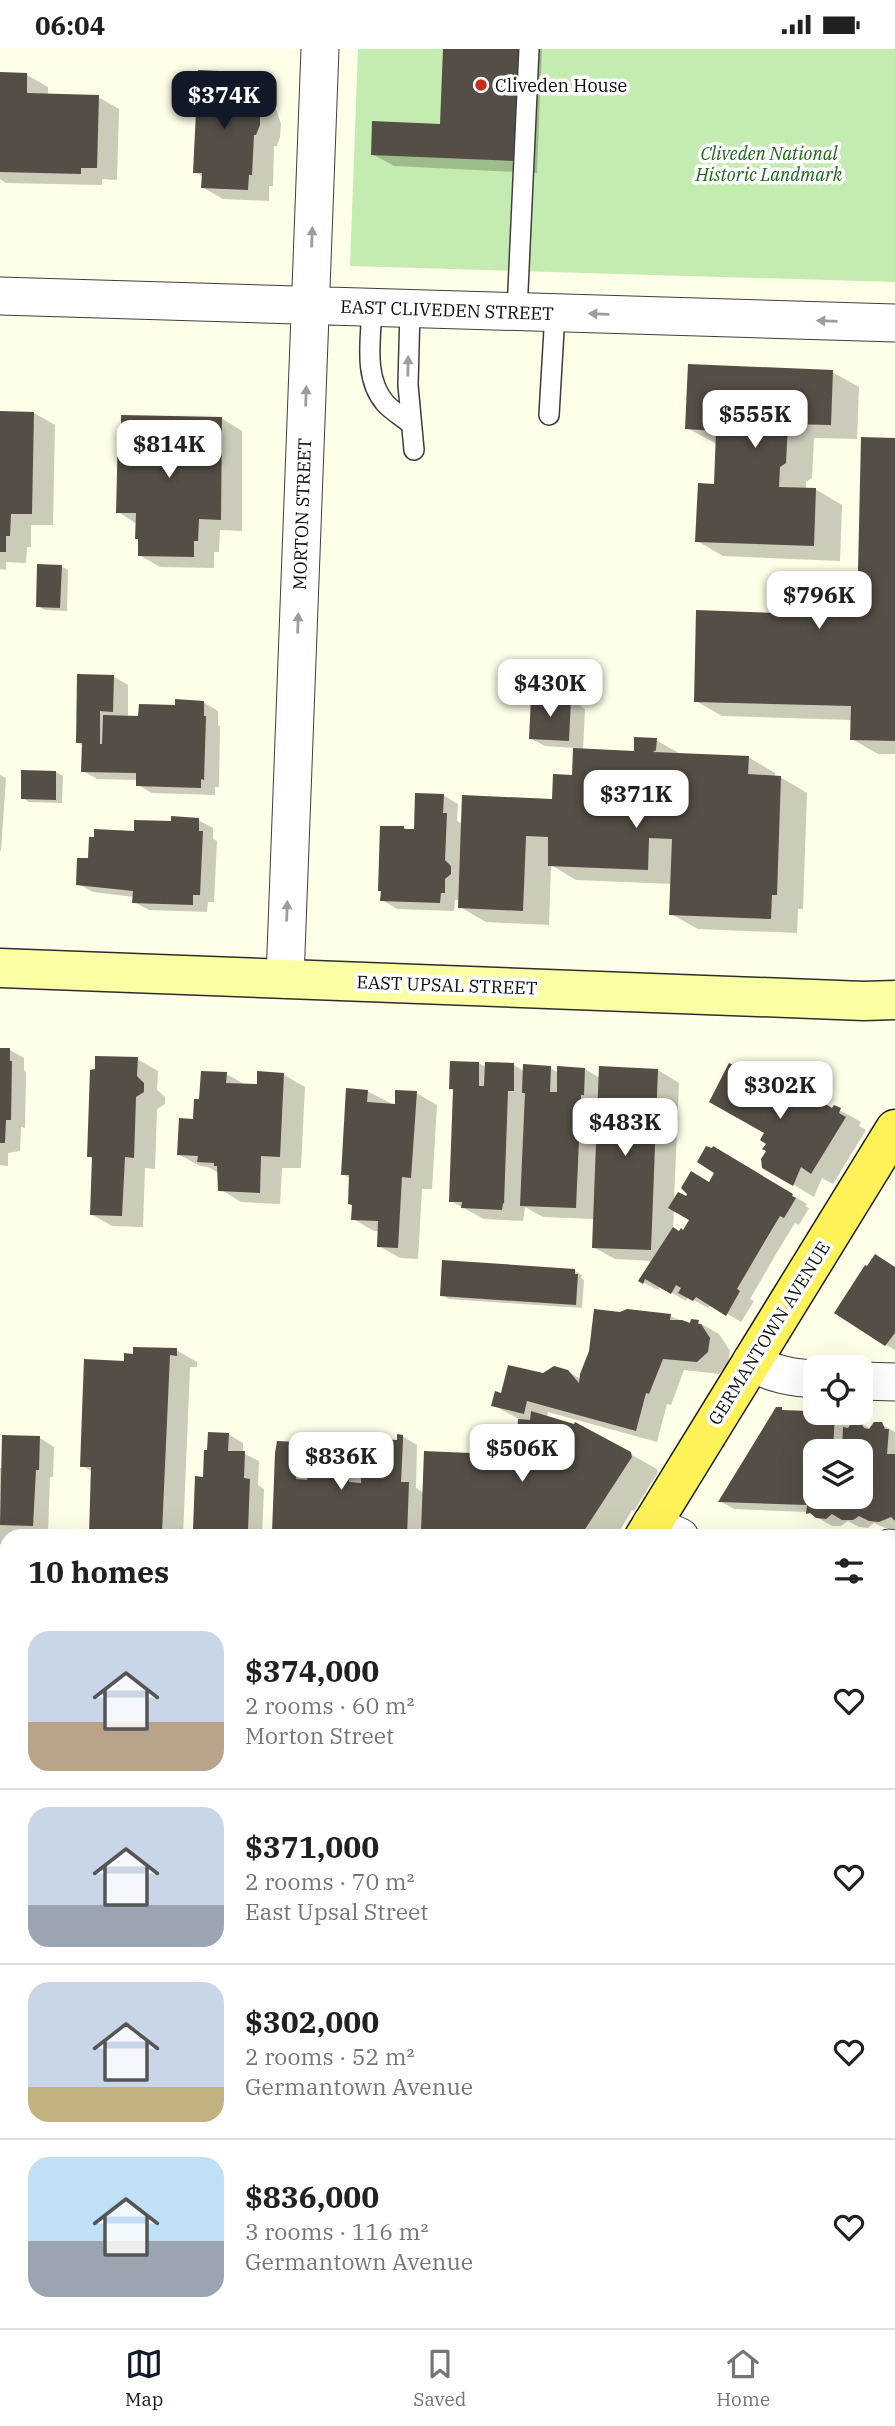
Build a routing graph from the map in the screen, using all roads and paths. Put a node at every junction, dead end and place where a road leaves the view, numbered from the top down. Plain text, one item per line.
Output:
1 (320, 49) edge
2 (529, 49) edge
3 (0, 296) edge
4 (309, 306) junction
5 (372, 307) junction
6 (410, 309) junction
7 (517, 311) junction
8 (555, 313) junction
9 (895, 323) edge
10 (550, 415) dead end
11 (411, 424) junction
12 (414, 450) dead end
13 (0, 968) edge
14 (285, 979) junction
15 (895, 1000) edge
16 (895, 1129) edge
17 (751, 1362) junction
18 (803, 1378) edge
19 (873, 1381) edge
20 (895, 1382) edge
21 (660, 1529) edge

4 -> 1 street, MORTON STREET
2 - 7 lane
3 - 4 street, EAST CLIVEDEN STREET
4 - 5 street, EAST CLIVEDEN STREET
14 -> 4 street, MORTON STREET
5 - 6 street, EAST CLIVEDEN STREET
5 - 11 lane
6 - 7 street, EAST CLIVEDEN STREET
11 -> 6 lane
7 - 8 street, EAST CLIVEDEN STREET
9 -> 8 street, EAST CLIVEDEN STREET
8 - 10 lane
11 - 12 lane
13 - 14 street, EAST UPSAL STREET
14 - 15 street, EAST UPSAL STREET
16 - 17 main road, GERMANTOWN AVENUE
17 - 18 street
17 - 21 main road, GERMANTOWN AVENUE
19 - 20 street

